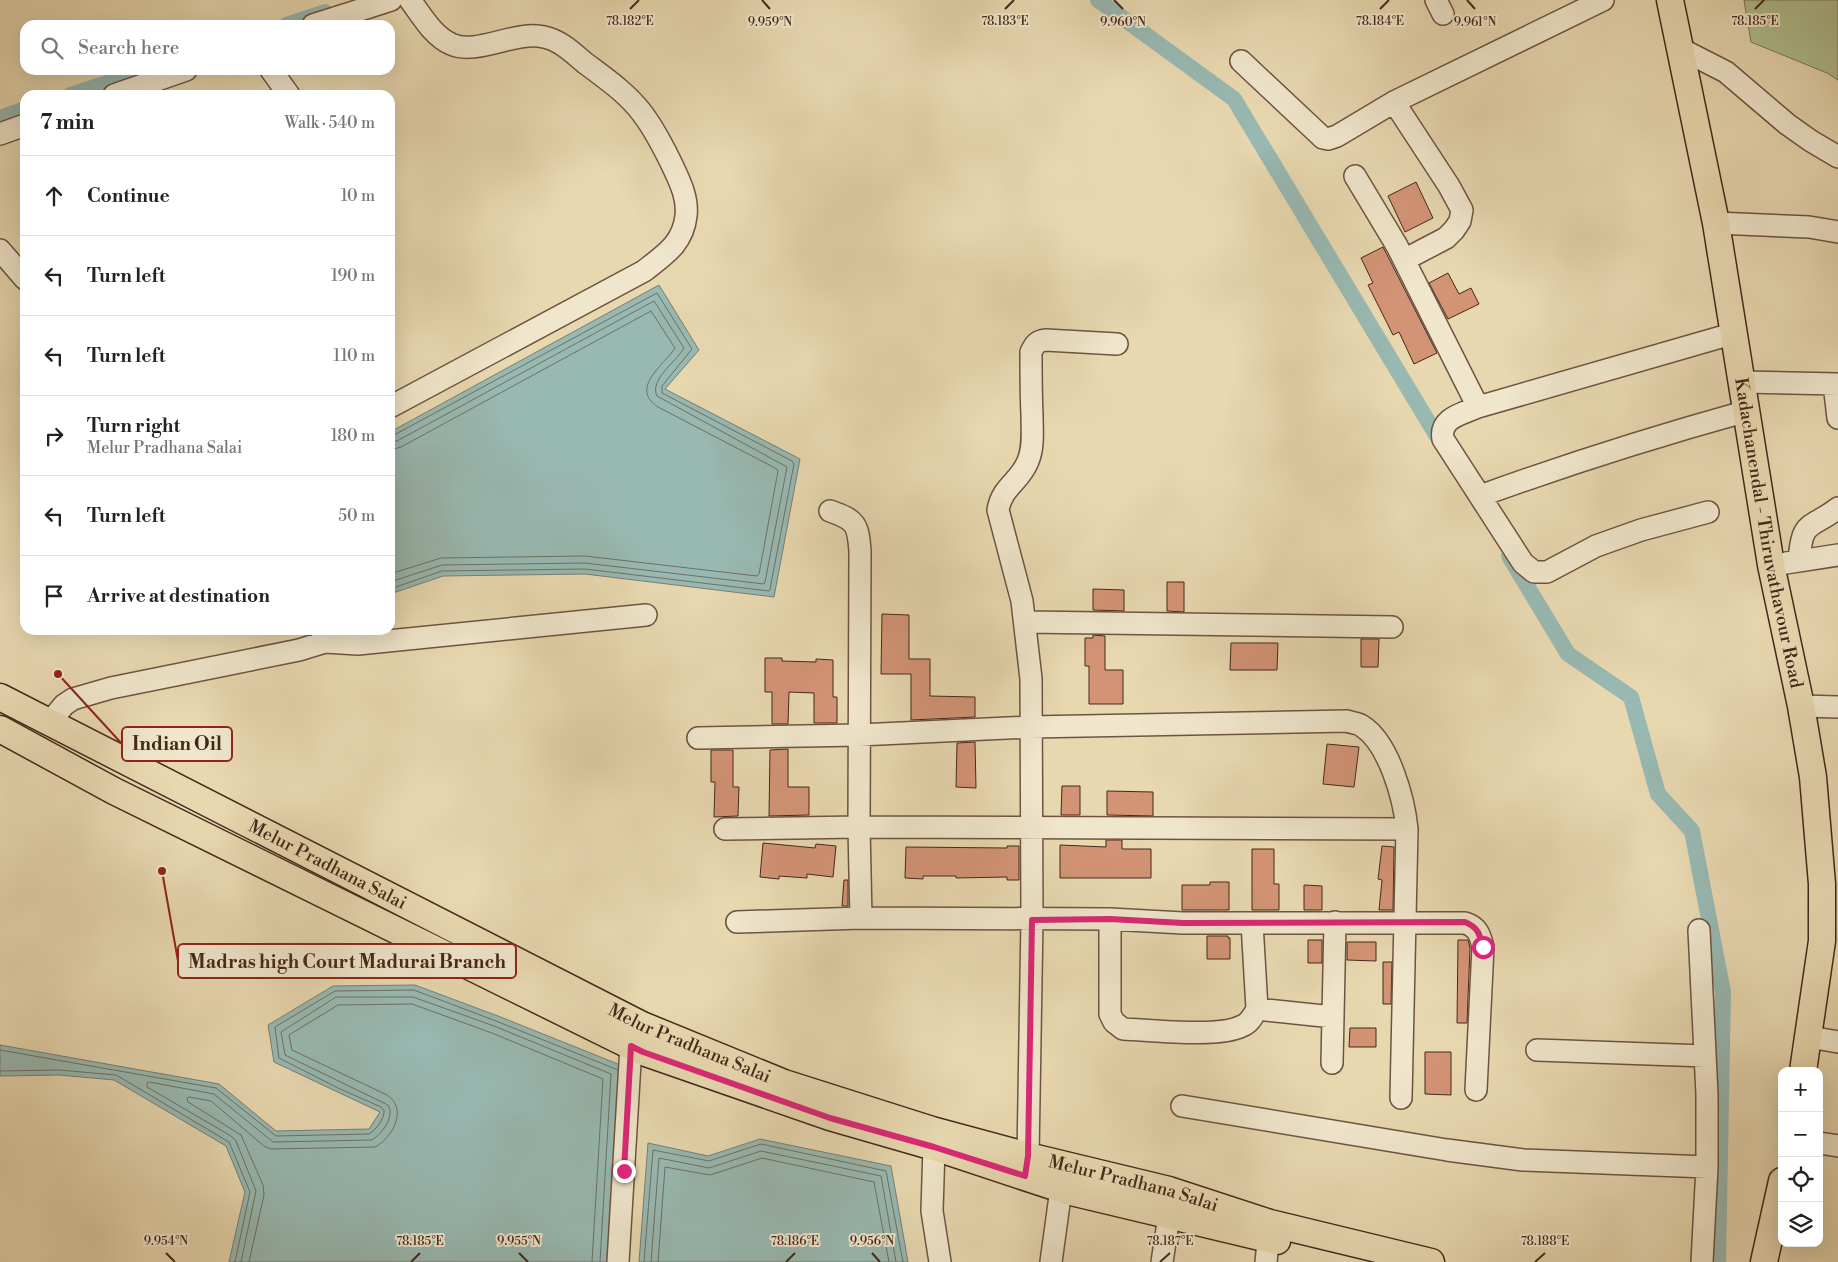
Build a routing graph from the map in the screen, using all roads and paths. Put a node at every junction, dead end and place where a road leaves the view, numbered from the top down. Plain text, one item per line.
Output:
1 (391, 0) edge
2 (410, 0) edge
3 (1604, 0) edge
4 (1670, 0) edge
5 (329, 20) edge
6 (1680, 50) junction
7 (1241, 62) dead end
8 (172, 75) edge
9 (275, 75) edge
10 (128, 90) edge
11 (285, 90) edge
12 (1394, 102) junction
13 (20, 127) edge
14 (0, 134) edge
15 (1838, 156) edge
16 (1355, 176) dead end
17 (1716, 223) junction
18 (1838, 232) edge
19 (0, 250) edge
20 (1404, 260) junction
21 (20, 273) edge
22 (1735, 333) junction
23 (1116, 344) dead end
24 (1742, 382) junction
25 (1836, 384) edge
26 (395, 404) edge
27 (1478, 407) junction
28 (1747, 411) junction
29 (1838, 418) edge
30 (1480, 496) junction
31 (1838, 508) edge
32 (830, 511) dead end
33 (1708, 512) dead end
34 (1838, 555) edge
35 (1799, 561) junction
36 (1771, 566) junction
37 (646, 615) dead end
38 (1025, 622) junction
39 (1392, 627) dead end
40 (323, 636) edge
41 (0, 697) edge
42 (1801, 706) junction
43 (1838, 707) edge
44 (50, 722) junction
45 (1030, 727) junction
46 (0, 728) edge
47 (858, 735) junction
48 (698, 738) dead end
49 (858, 827) junction
50 (1031, 828) junction
51 (725, 829) dead end
52 (1407, 829) junction
53 (861, 918) junction
54 (1110, 919) junction
55 (1032, 920) junction
56 (736, 922) dead end
57 (1335, 922) junction
58 (1252, 923) junction
59 (1405, 923) junction
60 (1699, 930) dead end
61 (1830, 942) edge
62 (1257, 1009) junction
63 (1333, 1017) junction
64 (1809, 1037) junction
65 (1838, 1042) edge
66 (631, 1046) junction
67 (1537, 1050) dead end
68 (1705, 1056) junction
69 (1332, 1063) dead end
70 (1804, 1067) edge
71 (1476, 1090) dead end
72 (1401, 1098) dead end
73 (1182, 1106) dead end
74 (933, 1138) junction
75 (1823, 1144) edge
76 (1838, 1146) edge
77 (1026, 1166) junction
78 (1707, 1167) junction
79 (1061, 1189) junction
80 (1778, 1199) edge
81 (1169, 1216) junction
82 (1268, 1241) edge
83 (618, 1262) edge
84 (940, 1262) edge
85 (1051, 1262) edge
86 (1162, 1262) edge
87 (1363, 1262) edge
88 (1431, 1262) edge
89 (1702, 1262) edge
90 (1764, 1262) edge

1 - 5 street
2 - 26 street
3 - 12 street
4 - 6 main road, Kadachanendal - Thiruvathavour Road
6 - 15 street
6 - 17 main road, Kadachanendal - Thiruvathavour Road
7 - 12 street
8 - 10 street
9 - 11 street
12 - 20 street
13 - 14 street
16 - 20 street
17 - 18 street
17 - 22 main road, Kadachanendal - Thiruvathavour Road
19 - 21 street
20 - 27 street
22 - 24 main road, Kadachanendal - Thiruvathavour Road
22 - 27 street
23 - 38 street
24 - 25 street
24 - 28 main road, Kadachanendal - Thiruvathavour Road
25 - 29 street
27 - 30 street
28 - 30 street
28 - 36 main road, Kadachanendal - Thiruvathavour Road
30 - 33 street
31 - 35 street
32 - 47 street
34 - 35 street
35 - 36 street
36 - 42 main road, Kadachanendal - Thiruvathavour Road
37 - 40 street
38 - 39 street
38 - 45 street
40 - 44 street
41 - 44 main road, Melur Pradhana Salai
42 - 43 street
42 - 61 main road, Kadachanendal - Thiruvathavour Road
44 - 74 main road, Melur Pradhana Salai
45 - 47 street
45 - 50 street
45 - 52 street
46 - 66 main road, Melur Pradhana Salai
47 - 48 street
47 - 49 street
49 - 50 street
49 - 51 street
49 - 53 street
50 - 52 street
50 - 55 street
52 - 59 street
53 - 55 street
53 - 56 street
54 - 55 street
54 - 58 street
54 - 62 street
55 - 77 street
57 - 58 street
57 - 59 street
57 - 63 street
58 - 62 street
59 - 71 street
59 - 72 street
60 - 68 street
61 - 64 main road, Kadachanendal - Thiruvathavour Road
62 - 63 street
63 - 69 street
64 - 65 street
64 - 70 main road, Kadachanendal - Thiruvathavour Road
66 - 74 main road, Melur Pradhana Salai
66 - 83 street
67 - 68 street
68 - 78 street
73 - 78 street
74 - 77 main road, Melur Pradhana Salai
74 - 84 street
75 - 76 street
77 - 79 main road, Melur Pradhana Salai
77 - 82 main road, Melur Pradhana Salai
78 - 89 street
79 - 81 main road, Melur Pradhana Salai
79 - 85 street
80 - 90 main road
81 - 82 main road, Melur Pradhana Salai
81 - 86 street
82 - 87 main road, Melur Pradhana Salai
82 - 88 main road, Melur Pradhana Salai

